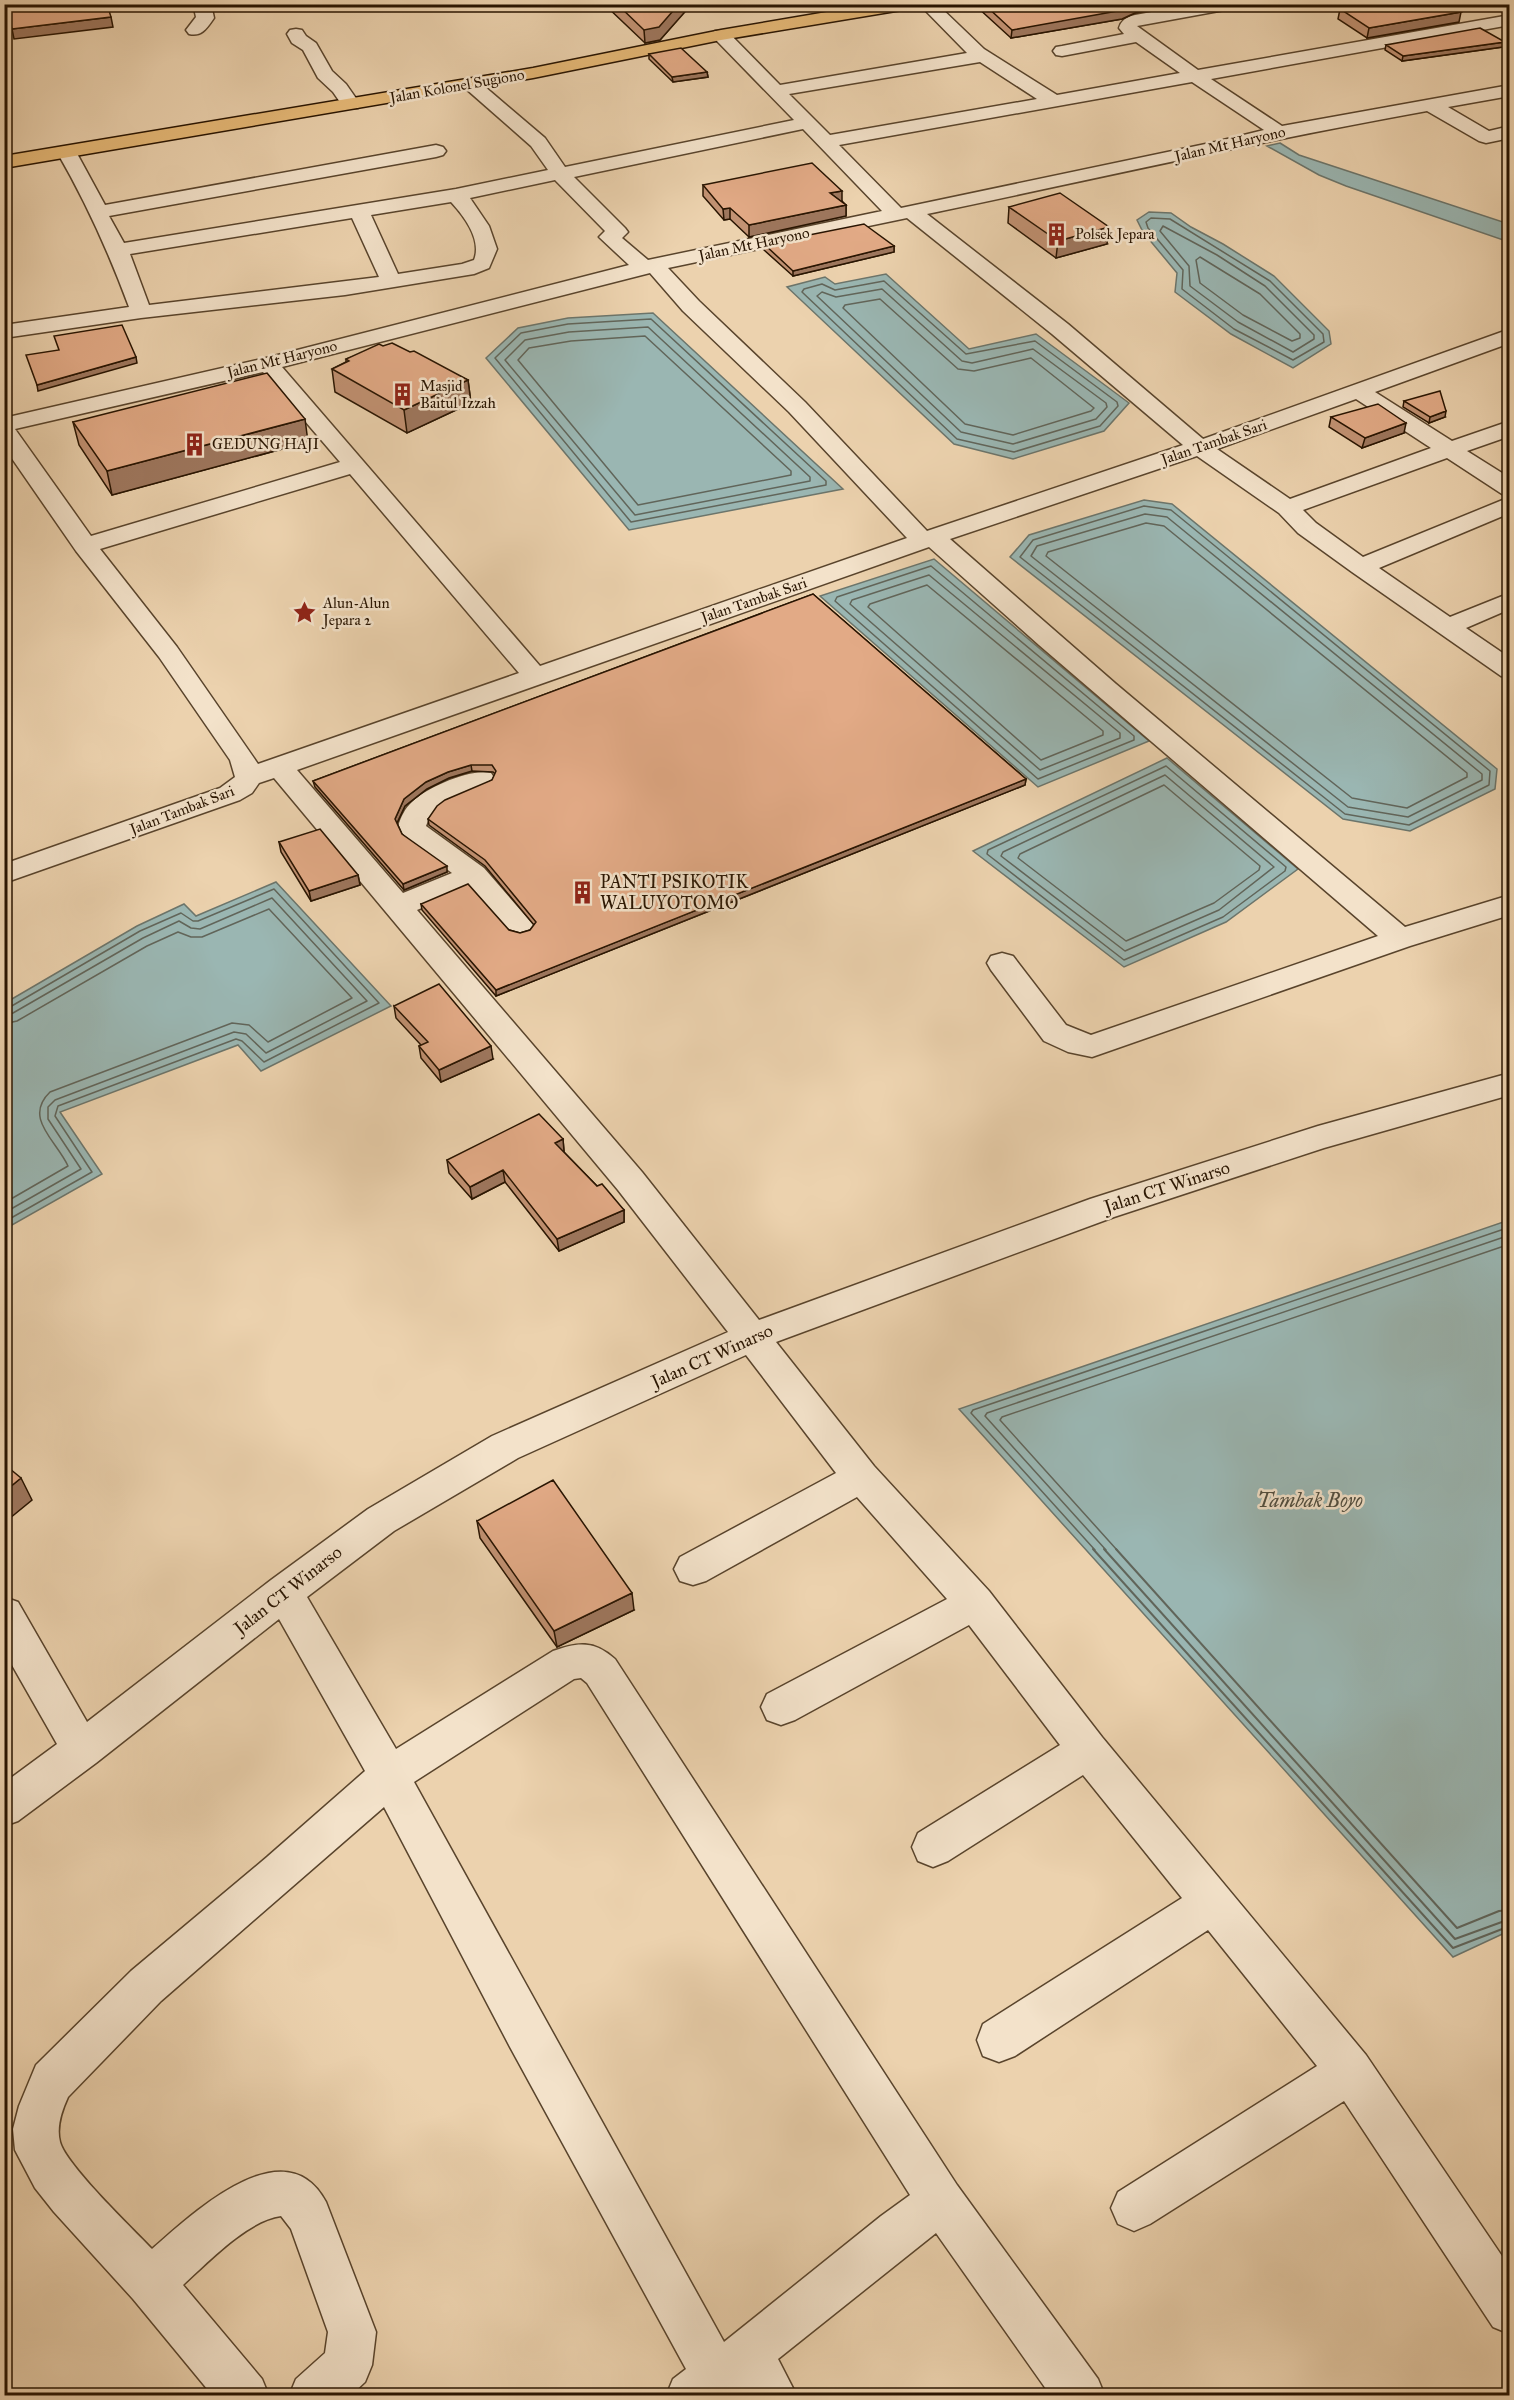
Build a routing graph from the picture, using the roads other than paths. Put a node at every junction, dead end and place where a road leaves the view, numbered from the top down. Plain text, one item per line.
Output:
1 (202, 4) edge
2 (908, 4) edge
3 (927, 4) edge
4 (1230, 4) edge
5 (1509, 20) edge
6 (195, 30) dead end
7 (296, 34) dead end
8 (721, 35) junction
9 (1140, 36) junction
10 (982, 56) junction
11 (1004, 70) junction
12 (1195, 76) junction
13 (471, 84) junction
14 (1509, 90) edge
15 (775, 91) junction
16 (1054, 102) junction
17 (351, 104) junction
18 (1431, 105) junction
19 (806, 123) junction
20 (1279, 132) junction
21 (1509, 132) edge
22 (825, 142) junction
23 (436, 151) dead end
24 (67, 152) junction
25 (4, 162) edge
26 (560, 174) junction
27 (456, 195) junction
28 (180, 197) junction
29 (359, 211) junction
30 (97, 212) junction
31 (904, 213) junction
32 (197, 237) junction
33 (118, 250) junction
34 (649, 267) junction
35 (391, 282) junction
36 (141, 312) junction
37 (4, 332) edge
38 (1509, 335) edge
39 (268, 364) junction
40 (1357, 390) junction
41 (4, 425) edge
42 (1509, 428) edge
43 (4, 430) edge
44 (1199, 447) junction
45 (1449, 451) junction
46 (355, 465) junction
47 (1509, 489) edge
48 (1509, 504) edge
49 (1287, 508) junction
50 (928, 539) junction
51 (85, 546) junction
52 (1361, 567) junction
53 (1509, 600) edge
54 (1447, 627) junction
55 (1509, 670) edge
56 (536, 677) junction
57 (264, 772) junction
58 (481, 778) dead end
59 (4, 874) edge
60 (474, 875) junction
61 (1509, 905) edge
62 (399, 906) junction
63 (520, 927) dead end
64 (1400, 939) junction
65 (1002, 963) dead end
66 (1509, 1084) edge
67 (752, 1337) junction
68 (861, 1478) junction
69 (693, 1569) dead end
70 (284, 1592) junction
71 (975, 1603) junction
72 (4, 1614) edge
73 (781, 1707) dead end
74 (82, 1750) junction
75 (1088, 1750) junction
76 (389, 1776) junction
77 (4, 1807) edge
78 (933, 1847) dead end
79 (1212, 1902) junction
80 (999, 2040) dead end
81 (1350, 2071) junction
82 (941, 2201) junction
83 (1134, 2208) dead end
84 (150, 2282) junction
85 (1509, 2310) edge
86 (718, 2375) edge
87 (245, 2396) edge
88 (313, 2396) edge
89 (772, 2396) edge
90 (1081, 2396) edge

1 - 6 street
2 - 8 main road, Jalan Kolonel Sugiono
3 - 10 street
4 - 9 street
5 - 12 street
7 - 17 street
8 - 13 main road, Jalan Kolonel Sugiono
8 - 15 street
9 - 11 street
9 - 12 street
10 - 11 street
10 - 15 street
11 - 16 street
12 - 16 street
12 - 20 street
13 - 17 main road, Jalan Kolonel Sugiono
13 - 26 street
14 - 18 street, Jalan Mt Haryono
15 - 19 street
16 - 22 street
17 - 24 main road, Jalan Kolonel Sugiono
18 - 20 street, Jalan Mt Haryono
18 - 21 street
19 - 22 street
19 - 26 street
20 - 31 street, Jalan Mt Haryono
22 - 31 street
23 - 28 street
24 - 25 main road, Jalan Kolonel Sugiono
24 - 30 street
26 - 27 street
26 - 34 street
27 - 29 street
27 - 35 street
28 - 30 street
28 - 32 street
29 - 32 street
29 - 35 street
30 - 33 street
31 - 34 street, Jalan Mt Haryono
31 - 44 street
32 - 33 street
33 - 36 street
34 - 39 street, Jalan Mt Haryono
34 - 50 street
35 - 36 street
36 - 37 street
38 - 40 street, Jalan Tambak Sari
39 - 41 street, Jalan Mt Haryono
39 - 46 street
40 - 44 street, Jalan Tambak Sari
40 - 45 street
42 - 45 street
43 - 51 street
44 - 49 street
44 - 50 street, Jalan Tambak Sari
45 - 47 street
45 - 49 street
46 - 51 street
46 - 56 street
48 - 52 street
49 - 52 street
50 - 56 street, Jalan Tambak Sari
50 - 64 street
51 - 57 street
52 - 54 street
53 - 54 street
54 - 55 street
56 - 57 street, Jalan Tambak Sari
57 - 59 street, Jalan Tambak Sari
57 - 62 street
58 - 60 street
60 - 62 street
60 - 63 street
61 - 64 street
62 - 67 street
64 - 65 street
66 - 67 street, Jalan CT Winarso
67 - 68 street
67 - 70 street, Jalan CT Winarso
68 - 69 street
68 - 71 street
70 - 74 street, Jalan CT Winarso
70 - 76 street
71 - 73 street
71 - 75 street
72 - 74 street
74 - 77 street, Jalan CT Winarso
75 - 78 street
75 - 79 street
76 - 82 street
76 - 84 street
76 - 86 street
79 - 80 street
79 - 81 street
81 - 83 street
81 - 85 street
82 - 86 street
82 - 90 street
84 - 87 street
84 - 88 street
86 - 89 street

